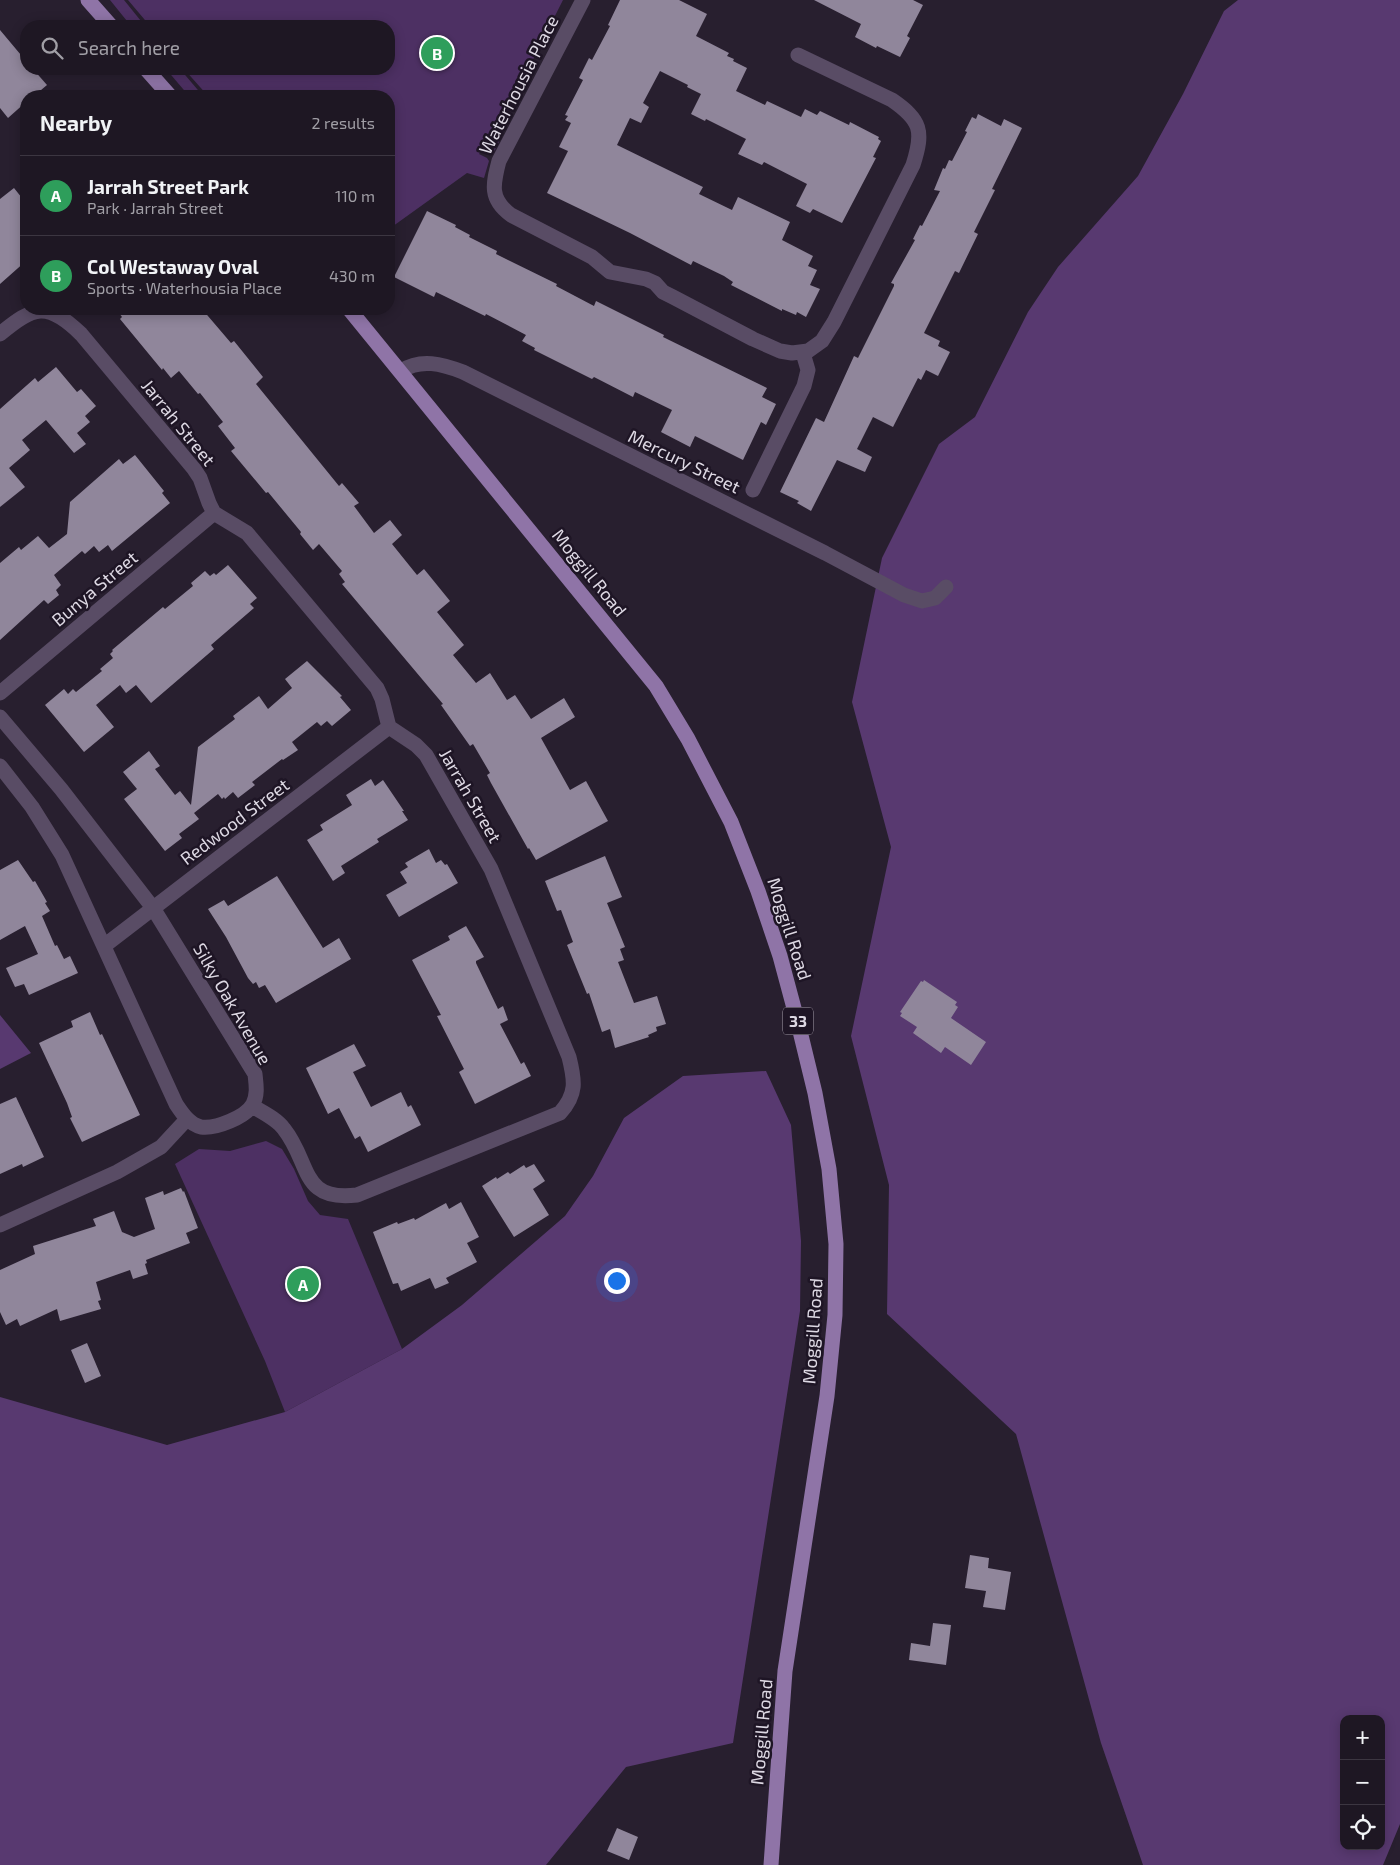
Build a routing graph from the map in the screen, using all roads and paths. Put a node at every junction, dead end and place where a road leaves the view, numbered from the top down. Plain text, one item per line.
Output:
1 (88, 0) edge
2 (583, 0) edge
3 (105, 20) edge
4 (798, 55) dead end
5 (151, 75) edge
6 (165, 90) edge
7 (27, 315) edge
8 (57, 315) edge
9 (354, 315) edge
10 (0, 334) edge
11 (803, 353) junction
12 (401, 371) junction
13 (753, 490) dead end
14 (214, 513) junction
15 (946, 587) dead end
16 (0, 693) edge
17 (0, 717) edge
18 (389, 727) junction
19 (0, 766) edge
20 (153, 908) junction
21 (104, 946) junction
22 (252, 1106) junction
23 (187, 1119) junction
24 (0, 1225) edge
25 (771, 1865) edge

1 - 3 main road
2 - 11 street, Waterhousia Place
4 - 11 street
5 - 6 main road
7 - 10 street, Jarrah Street
8 - 14 street, Jarrah Street
9 - 12 main road, Moggill Road / 33
11 - 13 street
12 - 15 street, Mercury Street
12 - 25 main road, Moggill Road / 33
14 - 16 street, Bunya Street
14 - 18 street
17 - 20 street, Silky Oak Avenue
18 - 20 street, Redwood Street
18 - 22 street, Jarrah Street
19 - 21 street
20 - 21 street, Redwood Street
20 - 22 street, Silky Oak Avenue
21 - 23 street
22 - 23 street
23 - 24 street

